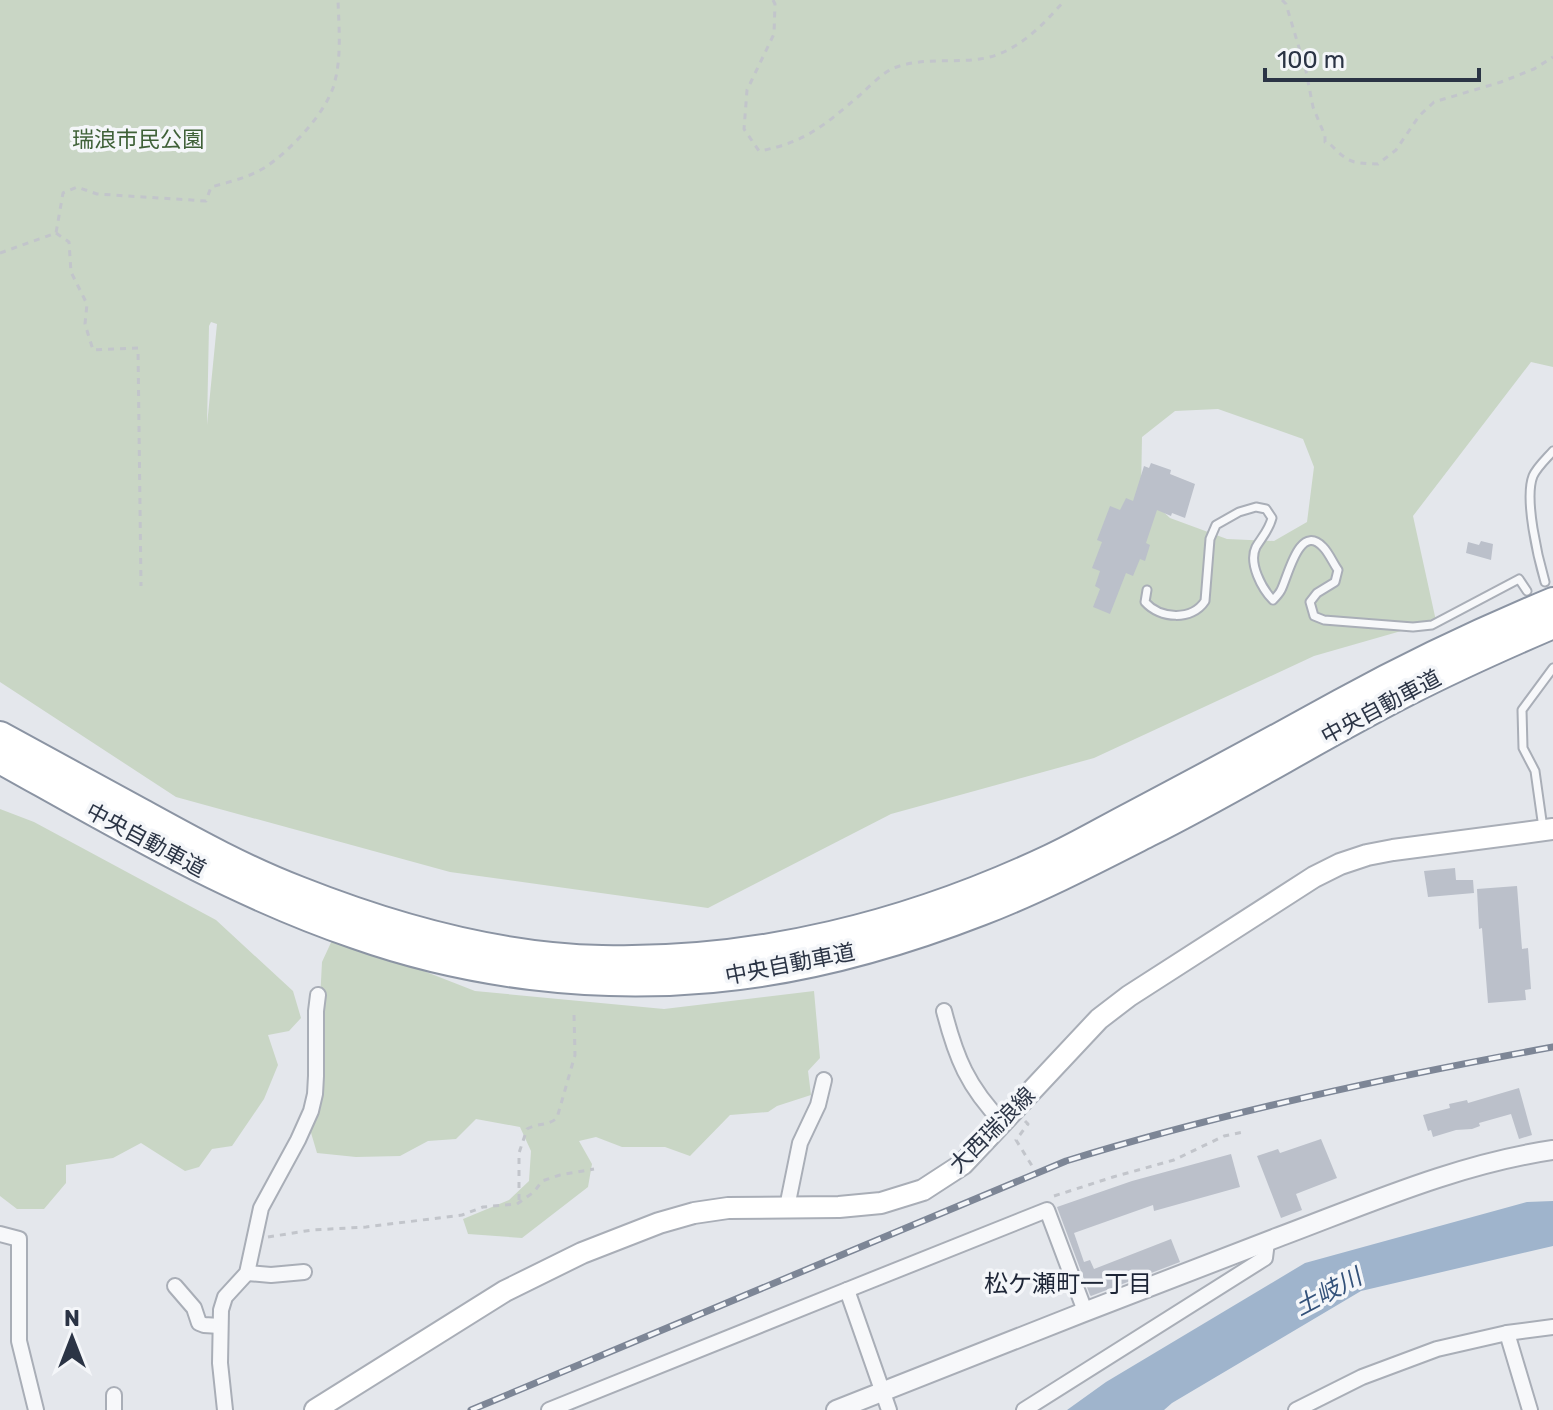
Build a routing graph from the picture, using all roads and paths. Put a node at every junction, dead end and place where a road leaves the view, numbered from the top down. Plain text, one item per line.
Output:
1 (338, 0) edge
2 (773, 0) edge
3 (1065, 0) edge
4 (1282, 0) edge
5 (1553, 57) edge
6 (56, 233) junction
7 (0, 253) edge
8 (1553, 451) edge
9 (141, 586) dead end
10 (1147, 590) dead end
11 (1527, 591) dead end
12 (1549, 592) edge
13 (1553, 625) edge
14 (1553, 668) edge
15 (0, 724) edge
16 (0, 735) edge
17 (0, 760) edge
18 (0, 775) edge
19 (83, 781) junction
20 (1548, 830) edge
21 (185, 863) junction
22 (318, 995) dead end
23 (944, 1011) dead end
24 (574, 1014) dead end
25 (824, 1080) dead end
26 (1008, 1115) junction
27 (1243, 1132) dead end
28 (1553, 1150) edge
29 (594, 1169) dead end
30 (1034, 1169) dead end
31 (1049, 1199) dead end
32 (519, 1202) junction
33 (787, 1207) junction
34 (0, 1234) edge
35 (255, 1239) junction
36 (1267, 1242) junction
37 (304, 1272) dead end
38 (247, 1273) junction
39 (175, 1286) dead end
40 (847, 1290) junction
41 (1085, 1311) junction
42 (220, 1326) junction
43 (1553, 1327) edge
44 (1507, 1333) junction
45 (882, 1392) junction
46 (1298, 1409) edge
47 (36, 1410) edge
48 (225, 1410) edge
49 (315, 1410) edge
50 (549, 1410) edge
51 (836, 1410) edge
52 (889, 1410) edge
53 (1024, 1410) edge
54 (1530, 1410) edge

1 - 6 path
2 - 3 path
4 - 5 path
6 - 7 path
6 - 9 path
8 - 12 lane
10 - 11 lane
12 - 19 highway, 中央自動車道
13 - 21 highway, 中央自動車道
14 - 20 lane
15 - 19 highway
16 - 19 highway, 中央自動車道
17 - 21 highway, 中央自動車道
18 - 21 highway
20 - 26 main road, 大西瑞浪線
22 - 35 street
23 - 26 street
24 - 32 path
25 - 33 street
26 - 30 path
26 - 33 main road, 大西瑞浪線
27 - 31 path
28 - 36 street
29 - 32 path
32 - 35 path
33 - 49 main road, 大西瑞浪線
34 - 47 street
35 - 38 street
36 - 41 street
36 - 53 street
37 - 38 street
38 - 42 street
39 - 42 street
40 - 41 street
40 - 45 street
40 - 50 street
41 - 45 street
42 - 48 street
43 - 44 street
44 - 46 street
44 - 54 street
45 - 51 street
45 - 52 street

